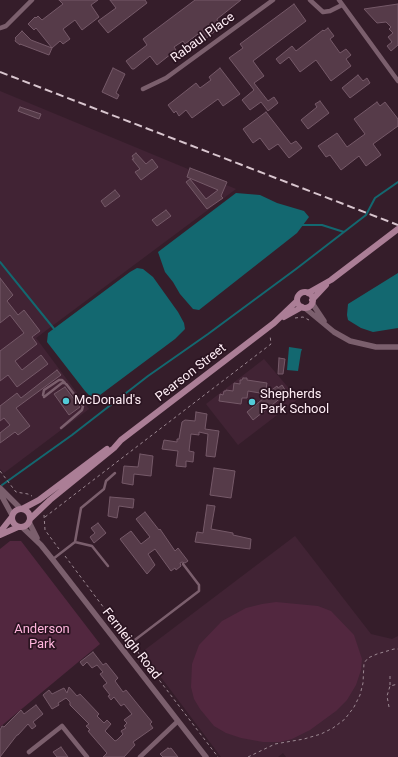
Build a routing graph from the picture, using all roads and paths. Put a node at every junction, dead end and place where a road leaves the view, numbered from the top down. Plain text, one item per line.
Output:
1 (32, 0) edge
2 (273, 0) edge
3 (310, 0) edge
4 (340, 2) edge
5 (0, 28) edge
6 (398, 81) edge
7 (143, 89) dead end
8 (397, 230) edge
9 (332, 280) junction
10 (308, 293) junction
11 (297, 301) junction
12 (312, 301) junction
13 (303, 307) junction
14 (293, 319) dead end
15 (312, 321) dead end
16 (274, 323) junction
17 (327, 327) junction
18 (270, 334) dead end
19 (398, 347) edge
20 (67, 384) junction
21 (61, 428) dead end
22 (121, 440) junction
23 (0, 471) edge
24 (115, 473) dead end
25 (0, 488) edge
26 (0, 493) edge
27 (36, 498) dead end
28 (22, 509) junction
29 (44, 510) dead end
30 (12, 516) junction
31 (44, 518) junction
32 (29, 520) junction
33 (20, 527) junction
34 (0, 534) edge
35 (75, 542) junction
36 (40, 545) junction
37 (62, 552) junction
38 (53, 560) junction
39 (183, 564) dead end
40 (108, 566) dead end
41 (131, 643) junction
42 (122, 650) junction
43 (398, 650) edge
44 (390, 673) dead end
45 (398, 684) edge
46 (390, 686) junction
47 (389, 707) dead end
48 (178, 721) junction
49 (29, 752) dead end
50 (86, 757) edge
51 (140, 757) edge
52 (206, 757) edge
53 (218, 757) edge
54 (248, 757) edge

1 - 5 street
2 - 7 street, Rabaul Place
3 - 4 street
4 - 6 street
8 - 9 main road, Pearson Street
9 - 10 main road, Pearson Street
9 - 12 main road, Pearson Street
10 - 11 main road, Pearson Street
10 - 12 main road
11 - 13 main road
11 - 16 main road, Pearson Street
12 - 13 main road, Pearson Street
12 - 17 street
13 - 16 main road, Pearson Street
13 - 17 street
14 - 15 path
16 - 22 main road, Pearson Street
17 - 19 street
18 - 31 path
20 - 20 lane
20 - 21 lane
22 - 28 main road, Pearson Street
22 - 32 main road, Pearson Street
23 - 27 path
24 - 35 lane
25 - 28 street
26 - 30 street
28 - 30 main road
28 - 32 main road
29 - 31 path
30 - 33 main road
30 - 34 main road
31 - 37 path
32 - 33 main road
32 - 36 street, Fernleigh Road
33 - 34 main road
33 - 36 street, Fernleigh Road
35 - 37 lane
35 - 40 lane
36 - 38 street, Fernleigh Road
37 - 38 lane
37 - 41 path
38 - 42 street, Fernleigh Road
39 - 41 lane
41 - 42 lane
41 - 53 path
42 - 48 street, Fernleigh Road
43 - 54 path
44 - 46 path
45 - 46 path
46 - 47 path
48 - 51 street
48 - 52 street, Fernleigh Road
49 - 50 street

